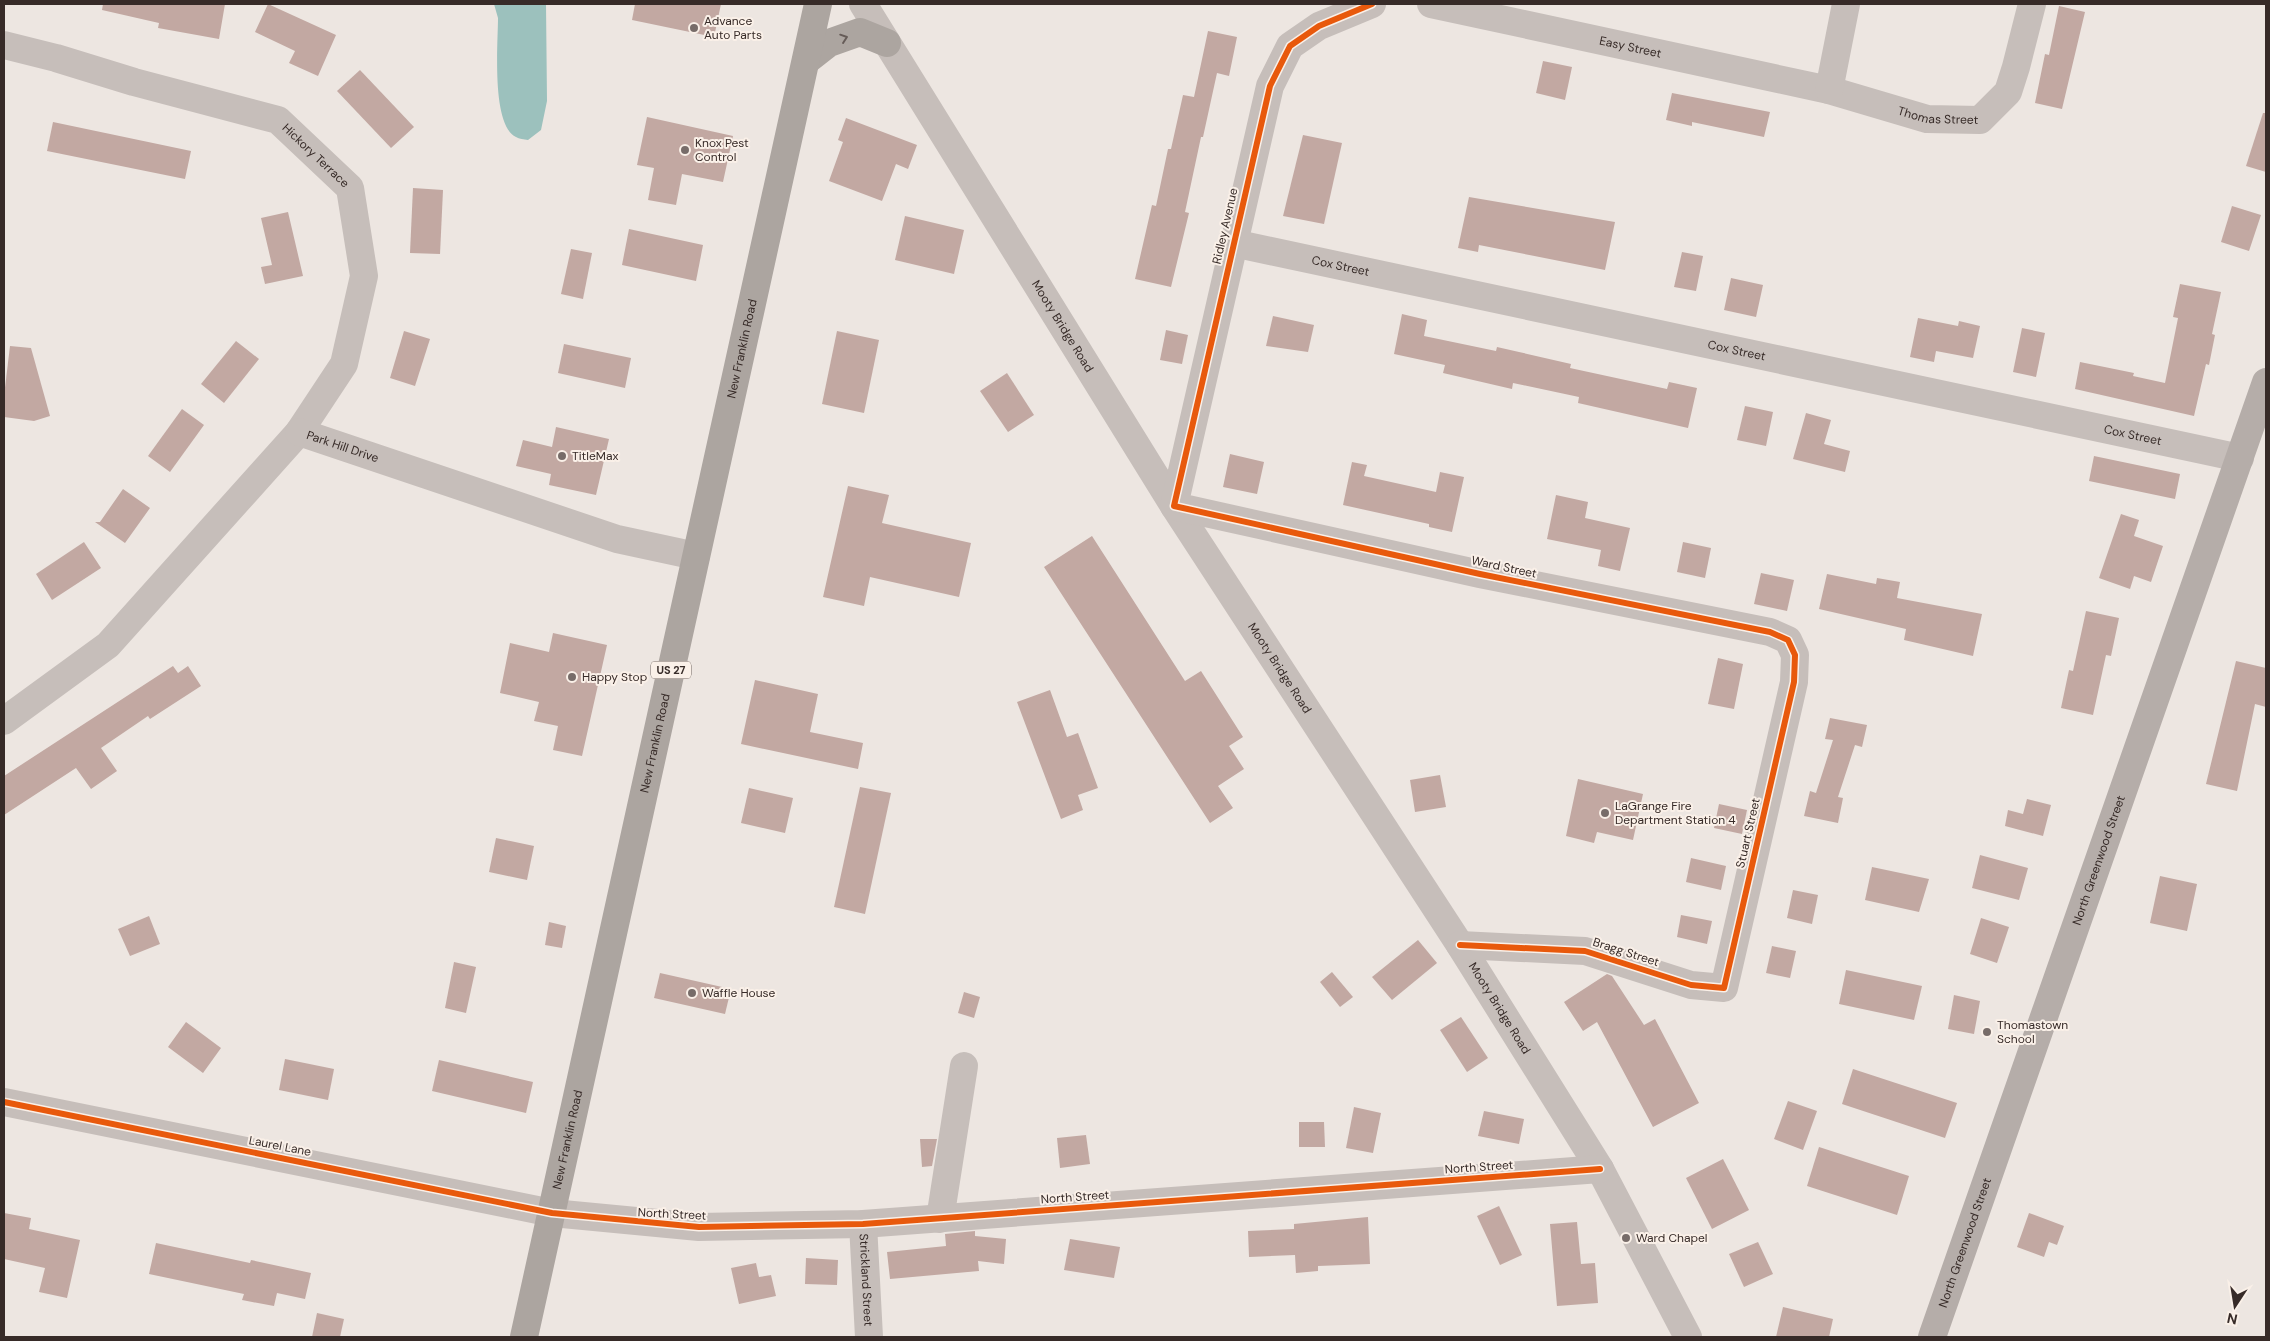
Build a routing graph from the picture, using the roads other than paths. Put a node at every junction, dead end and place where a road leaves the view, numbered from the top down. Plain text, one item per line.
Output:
1 (818, 4) edge
2 (863, 4) edge
3 (1372, 4) edge
4 (1431, 4) edge
5 (1846, 4) edge
6 (2032, 4) edge
7 (887, 43) junction
8 (4, 45) edge
9 (806, 61) junction
10 (1829, 90) junction
11 (1233, 243) junction
12 (2266, 382) edge
13 (300, 432) junction
14 (2240, 458) junction
15 (1174, 506) junction
16 (696, 556) junction
17 (1794, 682) joint
18 (4, 721) edge
19 (1460, 945) junction
20 (1724, 988) joint
21 (964, 1066) dead end
22 (4, 1102) edge
23 (1600, 1169) junction
24 (552, 1213) junction
25 (940, 1218) junction
26 (863, 1224) junction
27 (524, 1337) edge
28 (869, 1337) edge
29 (1688, 1337) edge
30 (1932, 1337) edge

1 - 9 highway, New Franklin Road / US 27
2 - 7 street, Mooty Bridge Road
3 - 11 street, Ridley Avenue
4 - 10 street, Easy Street
5 - 10 street
6 - 10 street, Thomas Street
9 -> 7 highway
7 - 15 street, Mooty Bridge Road
8 - 13 street, Hickory Terrace
9 - 16 highway, New Franklin Road / US 27
11 - 14 street, Cox Street
11 - 15 street, Ridley Avenue
12 - 14 main road, North Greenwood Street
13 - 16 street, Park Hill Drive
13 - 18 street, Park Hill Drive
14 - 30 main road, North Greenwood Street
15 - 17 street, Ward Street
15 - 19 street, Mooty Bridge Road
16 - 24 highway, New Franklin Road / US 27
17 - 20 street, Stuart Street
19 - 20 street, Bragg Street
19 - 23 street, Mooty Bridge Road
21 - 25 street
22 - 24 street, Laurel Lane
23 - 25 street, North Street
23 - 29 street, Mooty Bridge Road
24 - 26 street, North Street
24 - 27 highway, New Franklin Road / US 27
25 - 26 street, North Street
26 - 28 street, Strickland Street

